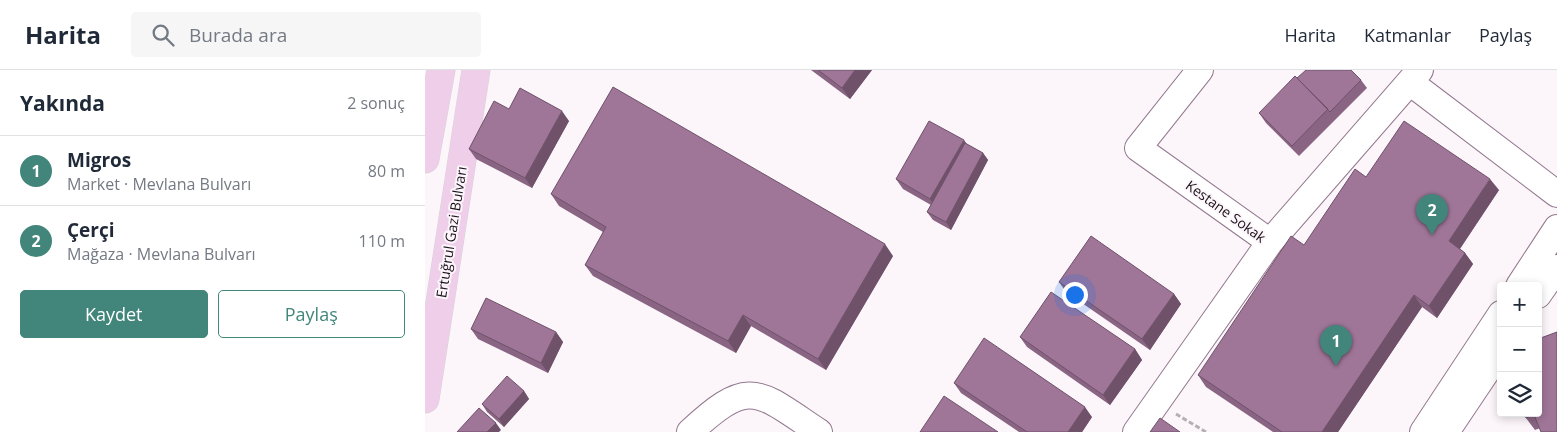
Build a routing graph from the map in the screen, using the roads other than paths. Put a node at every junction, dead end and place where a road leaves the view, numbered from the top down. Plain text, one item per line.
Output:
1 (441, 70) edge
2 (476, 70) edge
3 (1199, 70) edge
4 (1415, 76) edge
5 (425, 159) edge
6 (1557, 194) edge
7 (1554, 234) edge
8 (1270, 242) junction
9 (1557, 268) edge
10 (1522, 282) edge
11 (1542, 289) edge
12 (1557, 296) edge
13 (1542, 306) edge
14 (1497, 320) edge
15 (1497, 357) edge
16 (425, 397) edge
17 (690, 432) edge
18 (819, 432) edge
19 (1136, 432) edge
20 (1423, 432) edge
21 (1446, 432) edge

1 - 5 main road
2 - 16 main road, Ertuğrul Gazi Bulvarı
3 - 8 street, Kestane Sokak
4 - 6 street
4 - 8 street, Kestane Sokak
7 - 10 street
8 - 19 street
9 - 11 street
12 - 13 street
14 - 20 street
15 - 21 street
17 - 18 street

